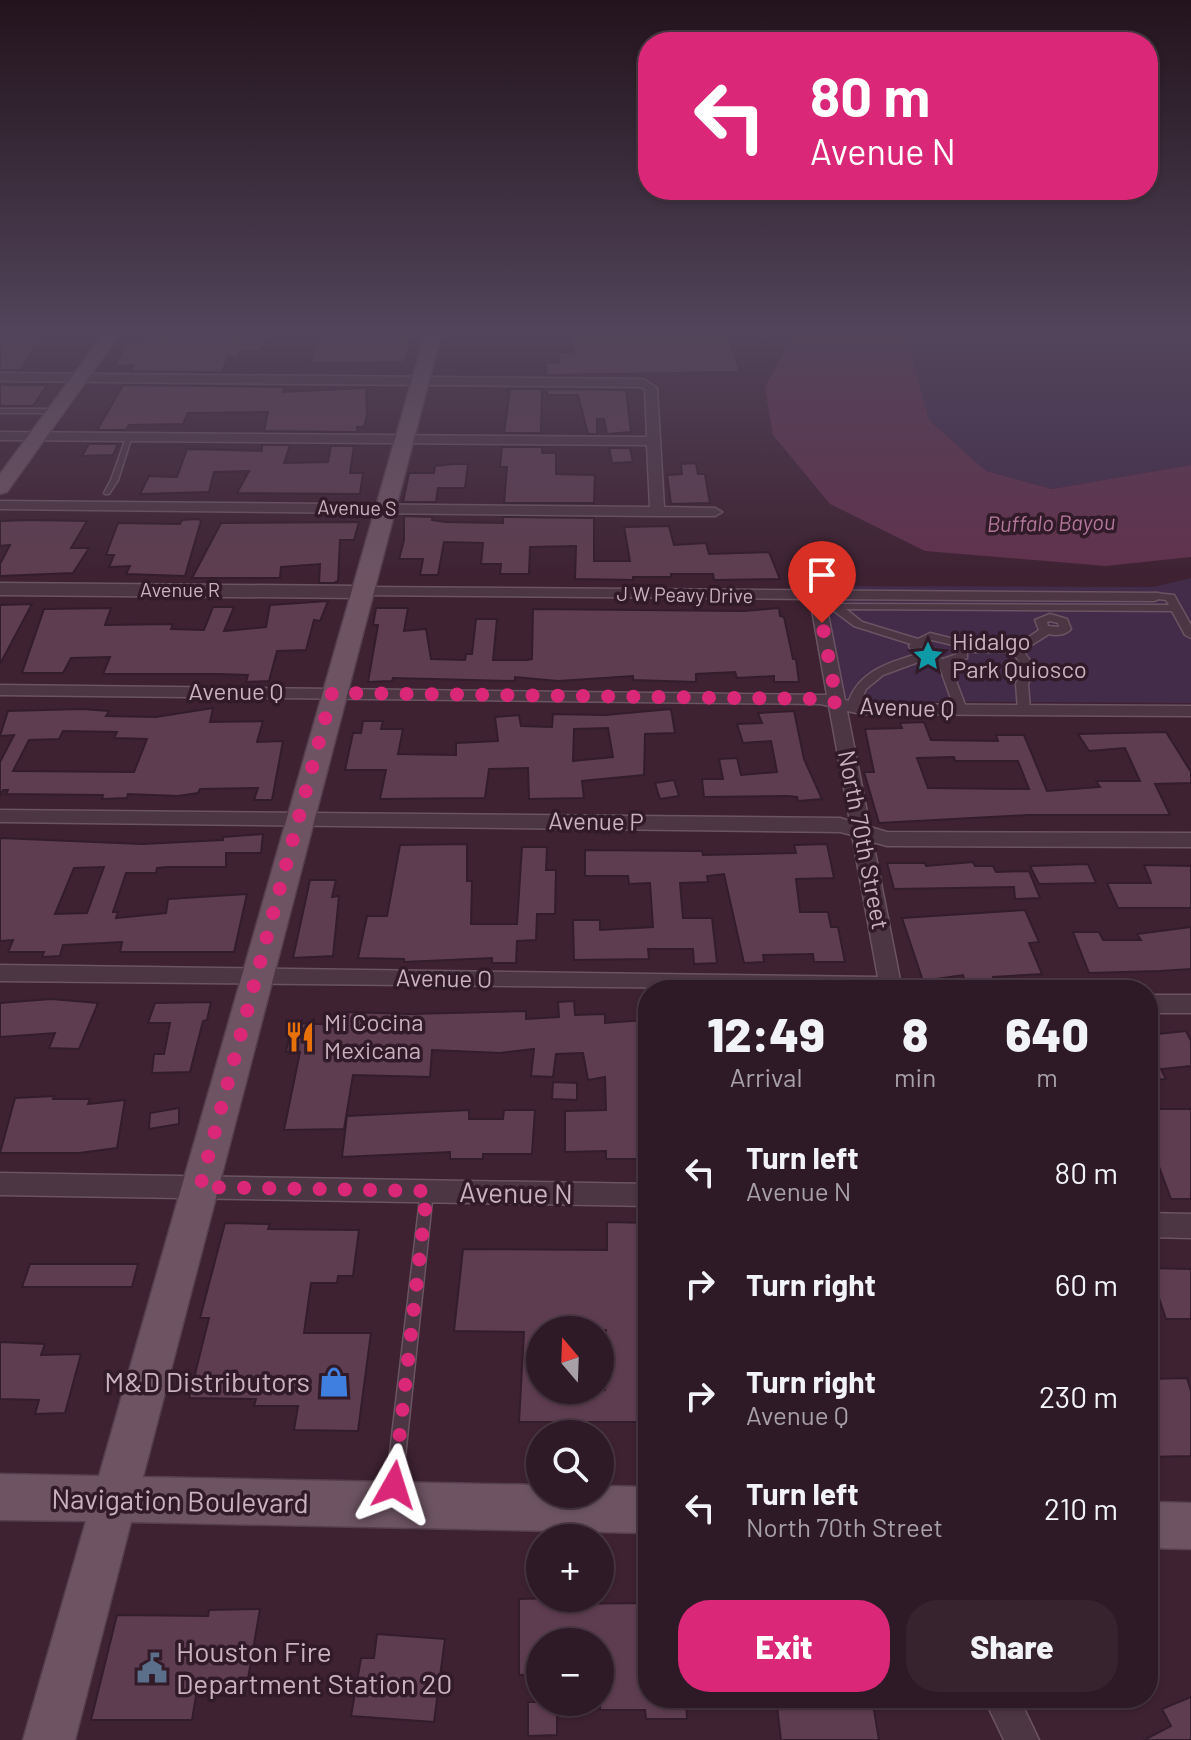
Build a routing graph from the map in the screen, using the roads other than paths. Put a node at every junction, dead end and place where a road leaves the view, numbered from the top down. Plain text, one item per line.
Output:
1 (55, 412) edge
2 (412, 412) edge
3 (653, 412) edge
4 (0, 436) edge
5 (38, 436) junction
6 (129, 436) junction
7 (406, 439) junction
8 (655, 441) junction
9 (0, 488) edge
10 (107, 493) dead end
11 (0, 505) edge
12 (385, 508) junction
13 (657, 512) junction
14 (715, 512) dead end
15 (0, 589) edge
16 (361, 592) junction
17 (1154, 596) joint
18 (828, 599) junction
19 (926, 607) junction
20 (1176, 608) junction
21 (1047, 630) dead end
22 (1191, 635) edge
23 (936, 636) junction
24 (917, 642) junction
25 (963, 649) junction
26 (1018, 650) junction
27 (921, 657) junction
28 (944, 663) junction
29 (0, 690) edge
30 (332, 693) junction
31 (845, 705) junction
32 (961, 710) junction
33 (1024, 710) junction
34 (1191, 711) edge
35 (0, 816) edge
36 (298, 819) junction
37 (860, 831) junction
38 (1191, 840) edge
39 (0, 973) edge
40 (255, 977) junction
41 (887, 980) edge
42 (638, 981) edge
43 (1158, 1004) edge
44 (1191, 1004) edge
45 (0, 1184) edge
46 (200, 1187) junction
47 (427, 1191) junction
48 (638, 1195) edge
49 (1158, 1225) edge
50 (1191, 1226) edge
51 (0, 1497) edge
52 (117, 1500) junction
53 (392, 1505) junction
54 (638, 1510) edge
55 (1158, 1525) edge
56 (1191, 1526) edge
57 (1006, 1708) edge
58 (49, 1740) edge
59 (1022, 1740) edge

1 - 5 main road
2 - 7 main road
3 - 8 street
4 - 5 street
5 - 6 street
5 - 9 main road
6 - 7 street
6 - 10 lane
7 - 8 street
7 - 12 main road
8 - 13 street
11 - 12 street, Avenue S
12 - 13 street, Avenue S
12 - 16 main road
13 - 14 street, Avenue S
15 - 16 street, Avenue R
16 - 18 street, J W Peavy Drive
16 - 30 main road
17 - 18 street, J W Peavy Drive
17 - 20 street
18 - 19 street
18 - 24 street
18 - 31 street, North 70th Street
19 - 20 street
19 - 23 street
20 - 22 street
21 - 26 street
23 - 24 street
23 - 25 street
24 - 27 street
25 - 26 street
25 - 28 street
26 - 33 street
27 - 28 street
27 - 31 street
28 - 32 street
29 - 30 street, Avenue Q
30 - 31 street, Avenue Q
30 - 36 main road
31 - 32 street, Avenue Q
31 - 37 street, North 70th Street
32 - 33 street, Avenue Q
33 - 34 street, Avenue Q
35 - 36 street, Avenue P
36 - 37 street, Avenue P
36 - 40 main road
37 - 38 street, Avenue P
37 - 41 street, North 70th Street
39 - 40 street, Avenue O
40 - 42 street, Avenue O
40 - 46 main road
43 - 44 street
45 - 46 street, Avenue N
46 - 47 street, Avenue N
46 - 52 main road
47 - 48 street, Avenue N
47 - 53 lane
49 - 50 street
51 - 52 main road, Navigation Boulevard
52 - 53 main road, Navigation Boulevard
52 - 58 main road
53 - 54 main road, Navigation Boulevard
55 - 56 main road
57 - 59 street

